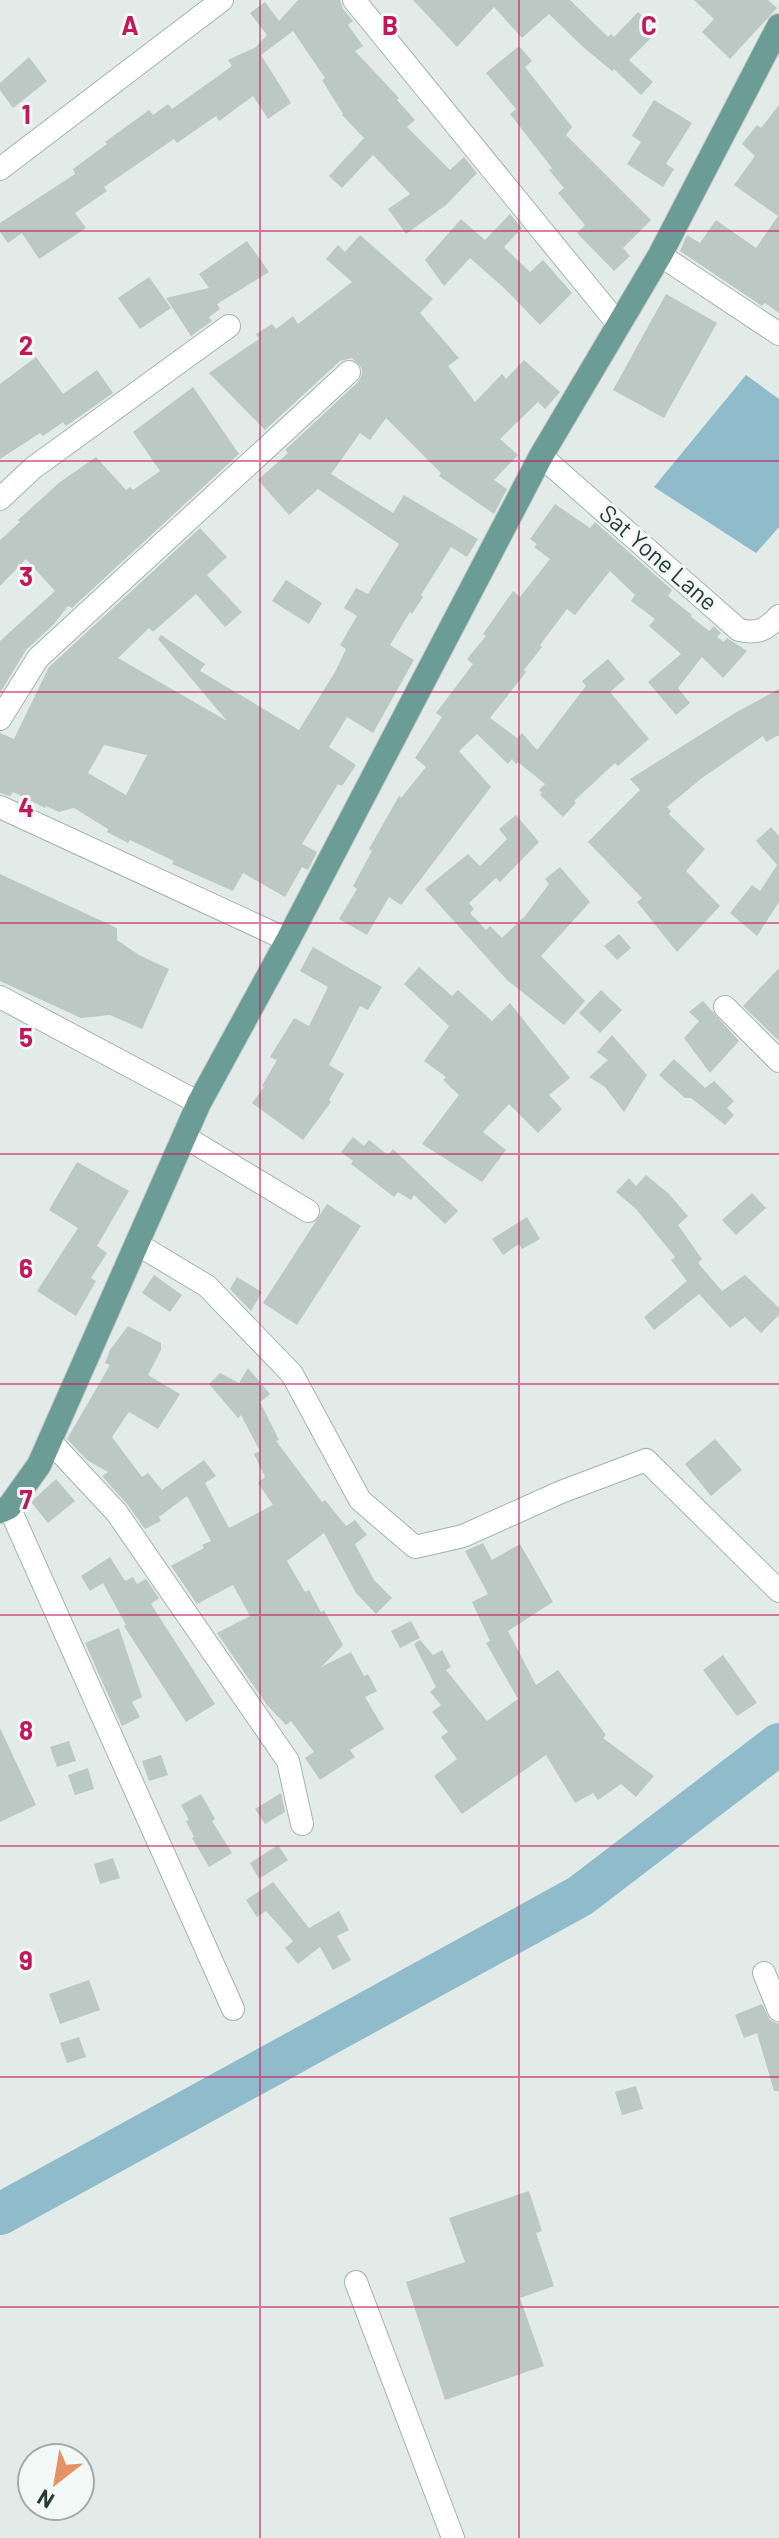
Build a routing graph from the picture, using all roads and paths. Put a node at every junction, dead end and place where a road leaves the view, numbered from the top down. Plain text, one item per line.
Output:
1 (222, 0) edge
2 (354, 0) edge
3 (779, 26) edge
4 (0, 169) edge
5 (660, 255) junction
6 (619, 325) junction
7 (229, 326) dead end
8 (779, 334) edge
9 (349, 372) dead end
10 (541, 456) junction
11 (0, 499) edge
12 (779, 616) edge
13 (0, 719) edge
14 (0, 807) edge
15 (288, 940) junction
16 (0, 997) edge
17 (725, 1007) dead end
18 (779, 1061) edge
19 (199, 1103) junction
20 (185, 1137) junction
21 (308, 1211) dead end
22 (137, 1244) junction
23 (50, 1441) junction
24 (4, 1509) edge
25 (779, 1591) edge
26 (302, 1824) dead end
27 (764, 1973) dead end
28 (233, 2009) dead end
29 (779, 2010) edge
30 (356, 2282) dead end
31 (453, 2538) edge

1 - 4 street
2 - 6 street
3 - 5 main road
5 - 6 main road
5 - 8 street
6 - 10 main road
7 - 11 street
9 - 13 street
10 - 12 street, Sat Yone Lane
10 - 15 main road
14 - 15 street
15 - 19 main road
16 - 19 street
17 - 18 street
19 - 20 main road
20 - 21 street
20 - 22 main road
22 - 23 main road
22 - 25 street
23 - 24 main road
23 - 26 street
24 - 28 street
27 - 29 street
30 - 31 street

